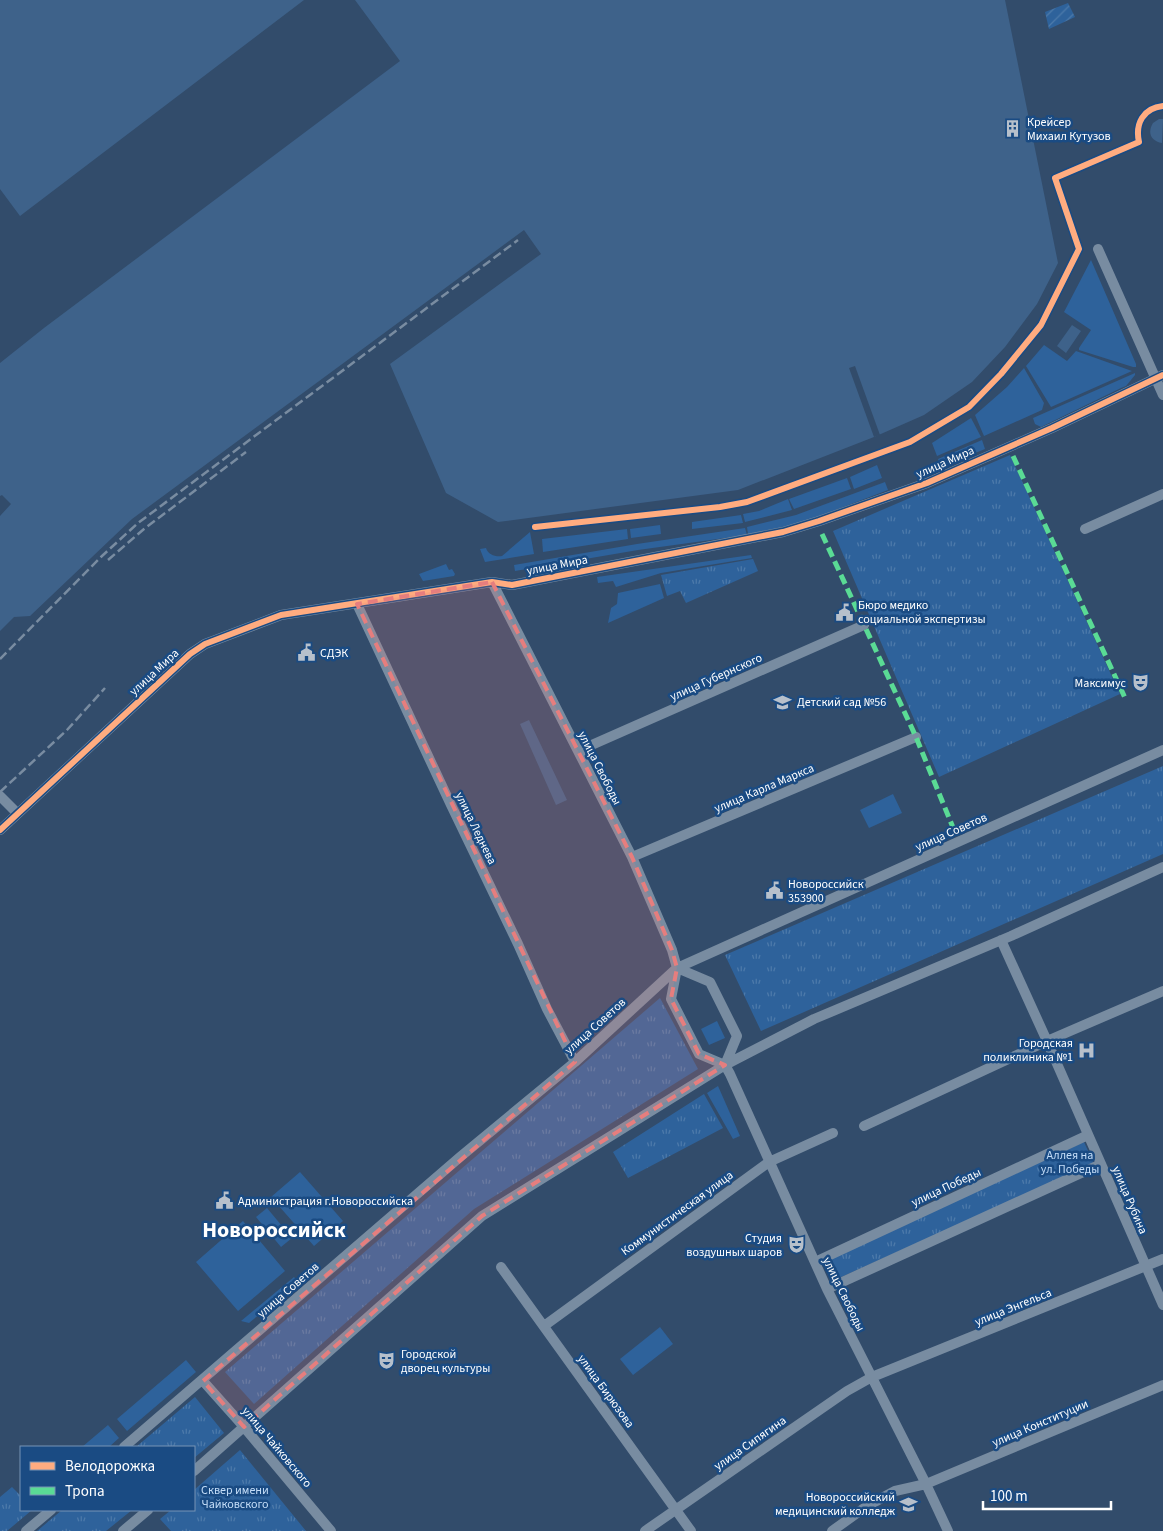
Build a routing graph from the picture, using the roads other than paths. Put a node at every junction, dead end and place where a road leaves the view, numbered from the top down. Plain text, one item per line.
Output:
1 (1098, 249) dead end
2 (1159, 377) edge
3 (1163, 395) edge
4 (1163, 494) edge
5 (1085, 529) dead end
6 (492, 582) junction
7 (357, 604) junction
8 (864, 625) dead end
9 (916, 737) dead end
10 (1163, 750) edge
11 (578, 751) junction
12 (0, 796) edge
13 (17, 813) junction
14 (0, 830) edge
15 (632, 857) junction
16 (1163, 867) edge
17 (1001, 940) junction
18 (677, 968) junction
19 (1163, 991) edge
20 (1047, 1041) junction
21 (575, 1062) junction
22 (725, 1065) junction
23 (864, 1126) dead end
24 (833, 1133) dead end
25 (1088, 1135) junction
26 (769, 1162) junction
27 (1101, 1164) junction
28 (1163, 1259) edge
29 (815, 1262) junction
30 (501, 1266) dead end
31 (1146, 1267) junction
32 (827, 1289) junction
33 (1163, 1305) edge
34 (544, 1326) junction
35 (872, 1377) junction
36 (203, 1381) junction
37 (1163, 1385) edge
38 (244, 1427) junction
39 (125, 1446) edge
40 (195, 1470) edge
41 (926, 1484) junction
42 (677, 1510) junction
43 (50, 1511) edge
44 (147, 1511) edge
45 (26, 1531) edge
46 (123, 1531) edge
47 (331, 1531) edge
48 (645, 1531) edge
49 (691, 1531) edge
50 (832, 1531) edge
51 (948, 1531) edge

1 - 2 street
2 - 3 street
2 - 6 street, улица Мира
4 - 5 street
6 - 7 street, улица Мира
6 - 11 street, улица Свободы
7 - 13 street, улица Мира
7 - 21 street, улица Леднева
8 - 11 street, улица Губернского
9 - 15 street, улица Карла Маркса
10 - 18 street, улица Советов
11 - 15 street, улица Свободы
12 - 13 street
13 - 14 street, улица Мира
15 - 18 street, улица Свободы
16 - 17 street
17 - 20 street, улица Рубина
17 - 22 street
18 - 21 street, улица Советов
18 - 22 street, улица Свободы
18 - 22 street
19 - 20 street
20 - 23 street
20 - 25 street, улица Рубина
21 - 36 street, улица Советов
22 - 26 street, улица Свободы
22 - 38 street
24 - 26 street, Коммунистическая улица
25 - 27 street, улица Рубина
25 - 29 street, улица Победы
26 - 29 street, улица Свободы
26 - 34 street, Коммунистическая улица
27 - 31 street, улица Рубина
27 - 32 street
28 - 31 street, улица Энгельса
29 - 32 street, улица Свободы
30 - 34 street, улица Бирюзова
31 - 33 street, улица Рубина
31 - 35 street, улица Энгельса
32 - 35 street, улица Свободы
34 - 42 street, улица Бирюзова
35 - 41 street, улица Свободы
35 - 42 street, улица Сипягина
36 - 38 street, улица Чайковского
36 - 39 street, улица Советов
37 - 41 street, улица Конституции
38 - 40 street
38 - 47 street, улица Чайковского
41 - 50 street, улица Конституции
41 - 51 street, улица Свободы
42 - 48 street, улица Сипягина
42 - 49 street, улица Бирюзова
43 - 45 street
44 - 46 street

